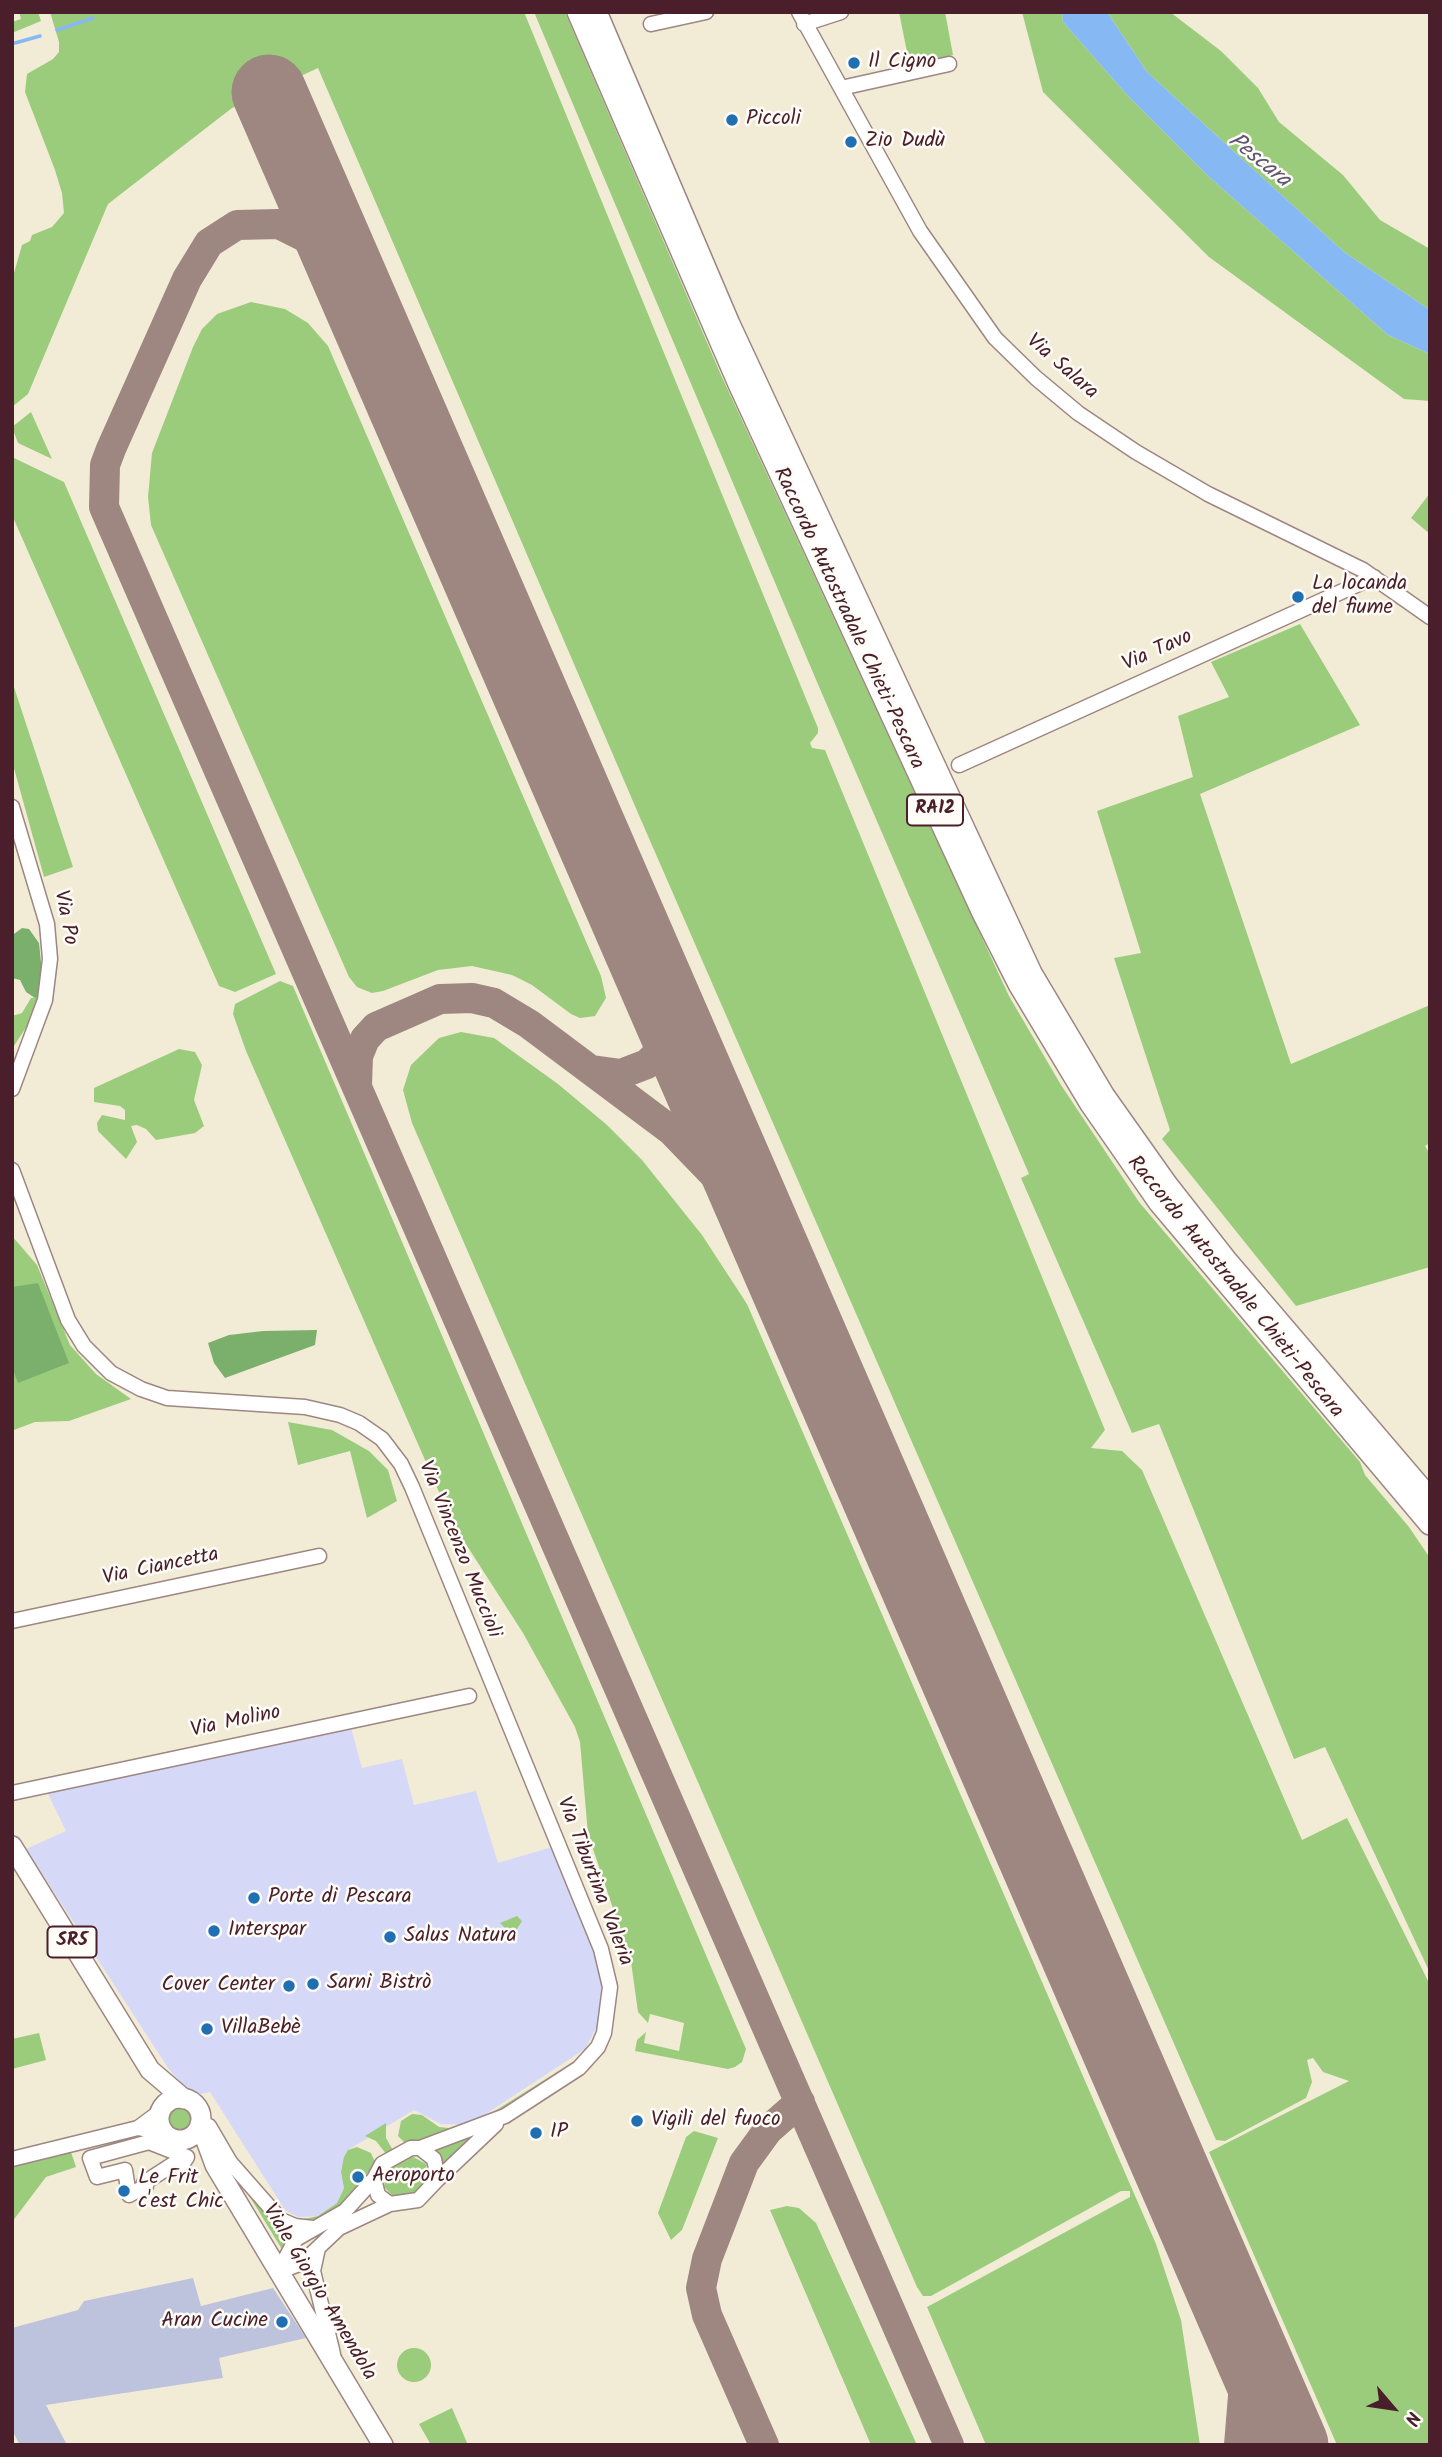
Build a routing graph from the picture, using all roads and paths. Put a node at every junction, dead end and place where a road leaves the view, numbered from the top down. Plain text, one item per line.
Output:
1 (578, 12) edge
2 (596, 12) edge
3 (706, 12) edge
4 (841, 12) edge
5 (802, 18) edge
6 (651, 24) dead end
7 (948, 64) dead end
8 (841, 88) junction
9 (1374, 577) junction
10 (1430, 617) edge
11 (959, 765) dead end
12 (12, 807) edge
13 (31, 1036) junction
14 (12, 1057) edge
15 (12, 1089) edge
16 (12, 1170) edge
17 (15, 1188) edge
18 (1430, 1499) edge
19 (1430, 1524) edge
20 (318, 1556) dead end
21 (12, 1621) edge
22 (469, 1696) dead end
23 (499, 1706) joint
24 (12, 1793) edge
25 (12, 1846) edge
26 (150, 2070) junction
27 (184, 2099) junction
28 (162, 2110) junction
29 (505, 2116) junction
30 (200, 2120) junction
31 (138, 2128) junction
32 (179, 2144) junction
33 (420, 2148) junction
34 (12, 2159) edge
35 (215, 2165) junction
36 (374, 2179) junction
37 (438, 2179) junction
38 (390, 2204) junction
39 (313, 2228) junction
40 (319, 2245) junction
41 (278, 2272) junction
42 (338, 2372) junction
43 (383, 2445) edge

1 - 19 highway, Raccordo Autostradale Chieti-Pescara / RA12
2 - 18 highway, Raccordo Autostradale Chieti-Pescara / RA12
3 - 6 street
4 - 5 street
5 - 8 street, Via Salara
7 - 8 street
8 - 9 street, Via Salara
9 - 10 street, Via Salara
9 - 11 street, Via Tavo
12 - 13 street, Via Po
13 - 14 street, Via Po
13 - 15 street, Via Po
16 - 17 street, Via Vincenzo Muccioli
17 - 23 street, Via Vincenzo Muccioli
20 - 21 street, Via Ciancetta
22 - 24 street, Via Molino
23 - 29 street, Via Tiburtina Valeria
25 - 26 main road, SR5
26 - 27 main road, SR5
26 - 28 main road, SR5
27 - 28 main road
27 - 30 main road, SR5
28 - 31 street
28 - 32 main road, SR5
29 - 33 street, Via Tiburtina Valeria
29 - 37 street, Via Tiburtina Valeria
30 - 32 main road
30 - 35 main road, Viale Giorgio Amendola / SR5
30 - 39 street
31 - 32 street
31 - 34 street
32 - 32 street
32 - 35 main road, Viale Giorgio Amendola / SR5
33 - 36 street
33 - 37 street
35 - 41 main road, Viale Giorgio Amendola / SR5
36 - 38 street
36 - 39 street
37 - 38 street
38 - 40 street
39 - 41 street
40 - 41 street
40 - 42 street
41 - 42 main road, Viale Giorgio Amendola / SR5
42 - 43 main road, Viale Giorgio Amendola / SR5

